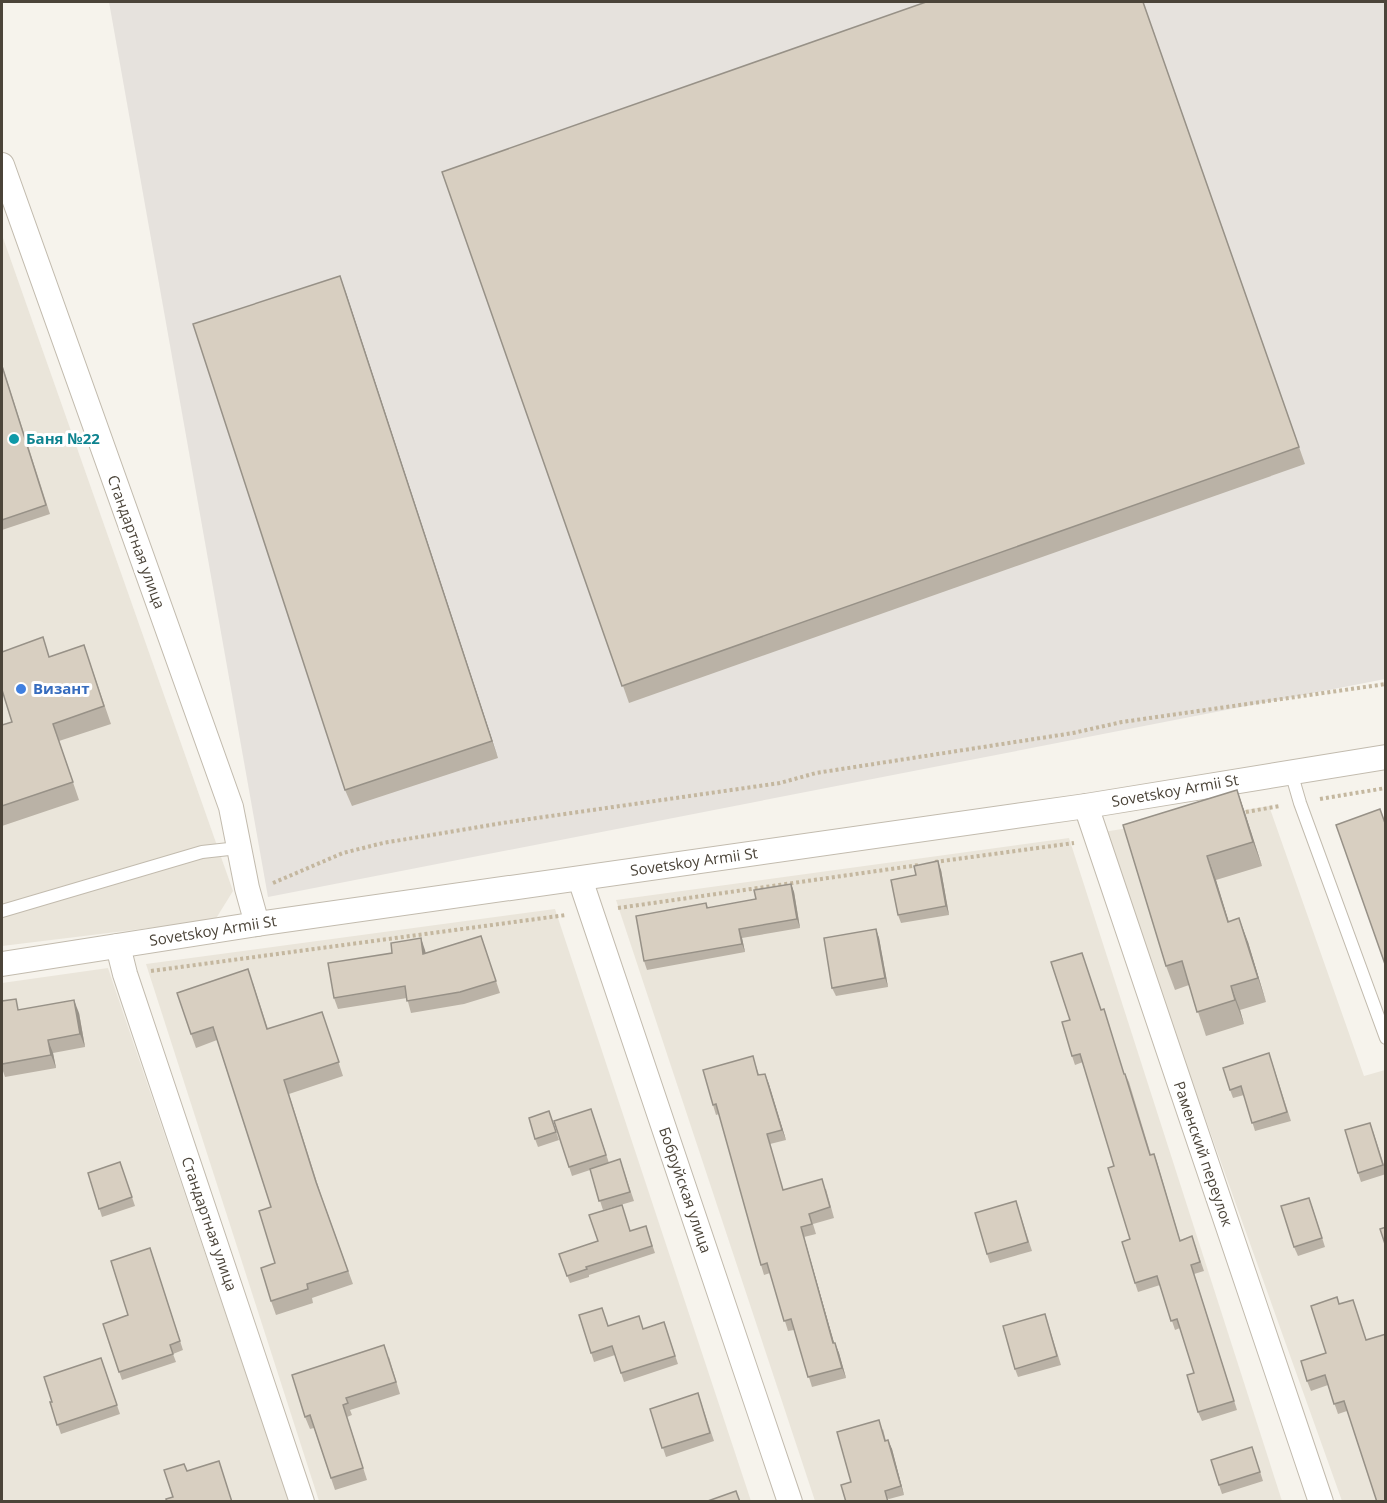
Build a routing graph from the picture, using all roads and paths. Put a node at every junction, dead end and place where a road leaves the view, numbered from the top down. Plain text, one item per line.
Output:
1 (2, 165) edge
2 (1386, 684) edge
3 (1386, 757) edge
4 (1291, 772) junction
5 (1386, 788) edge
6 (1300, 803) junction
7 (1086, 806) junction
8 (1234, 814) edge
9 (1097, 839) junction
10 (238, 848) junction
11 (932, 863) edge
12 (920, 865) edge
13 (580, 879) junction
14 (247, 888) junction
15 (2, 911) edge
16 (591, 912) junction
17 (257, 924) junction
18 (118, 946) junction
19 (2, 964) edge
20 (125, 974) junction
21 (1386, 1038) edge
22 (302, 1502) edge
23 (790, 1502) edge
24 (1321, 1502) edge

1 - 10 street, Стандартная улица
2 - 14 path
3 - 4 street, Sovetskoy Armii St
4 - 6 lane
4 - 7 street, Sovetskoy Armii St
5 - 6 path
6 - 8 path
6 - 21 lane
7 - 9 street, Раменский переулок
7 - 13 street, Sovetskoy Armii St
9 - 11 path
9 - 24 street, Раменский переулок
10 - 14 street, Стандартная улица
10 - 15 lane
12 - 16 path
13 - 16 street, Бобруйская улица
13 - 17 street, Sovetskoy Armii St
14 - 17 street, Стандартная улица
16 - 20 path
16 - 23 street, Бобруйская улица
17 - 18 street, Sovetskoy Armii St
18 - 19 street, Sovetskoy Armii St
18 - 20 street, Стандартная улица
20 - 22 street, Стандартная улица

